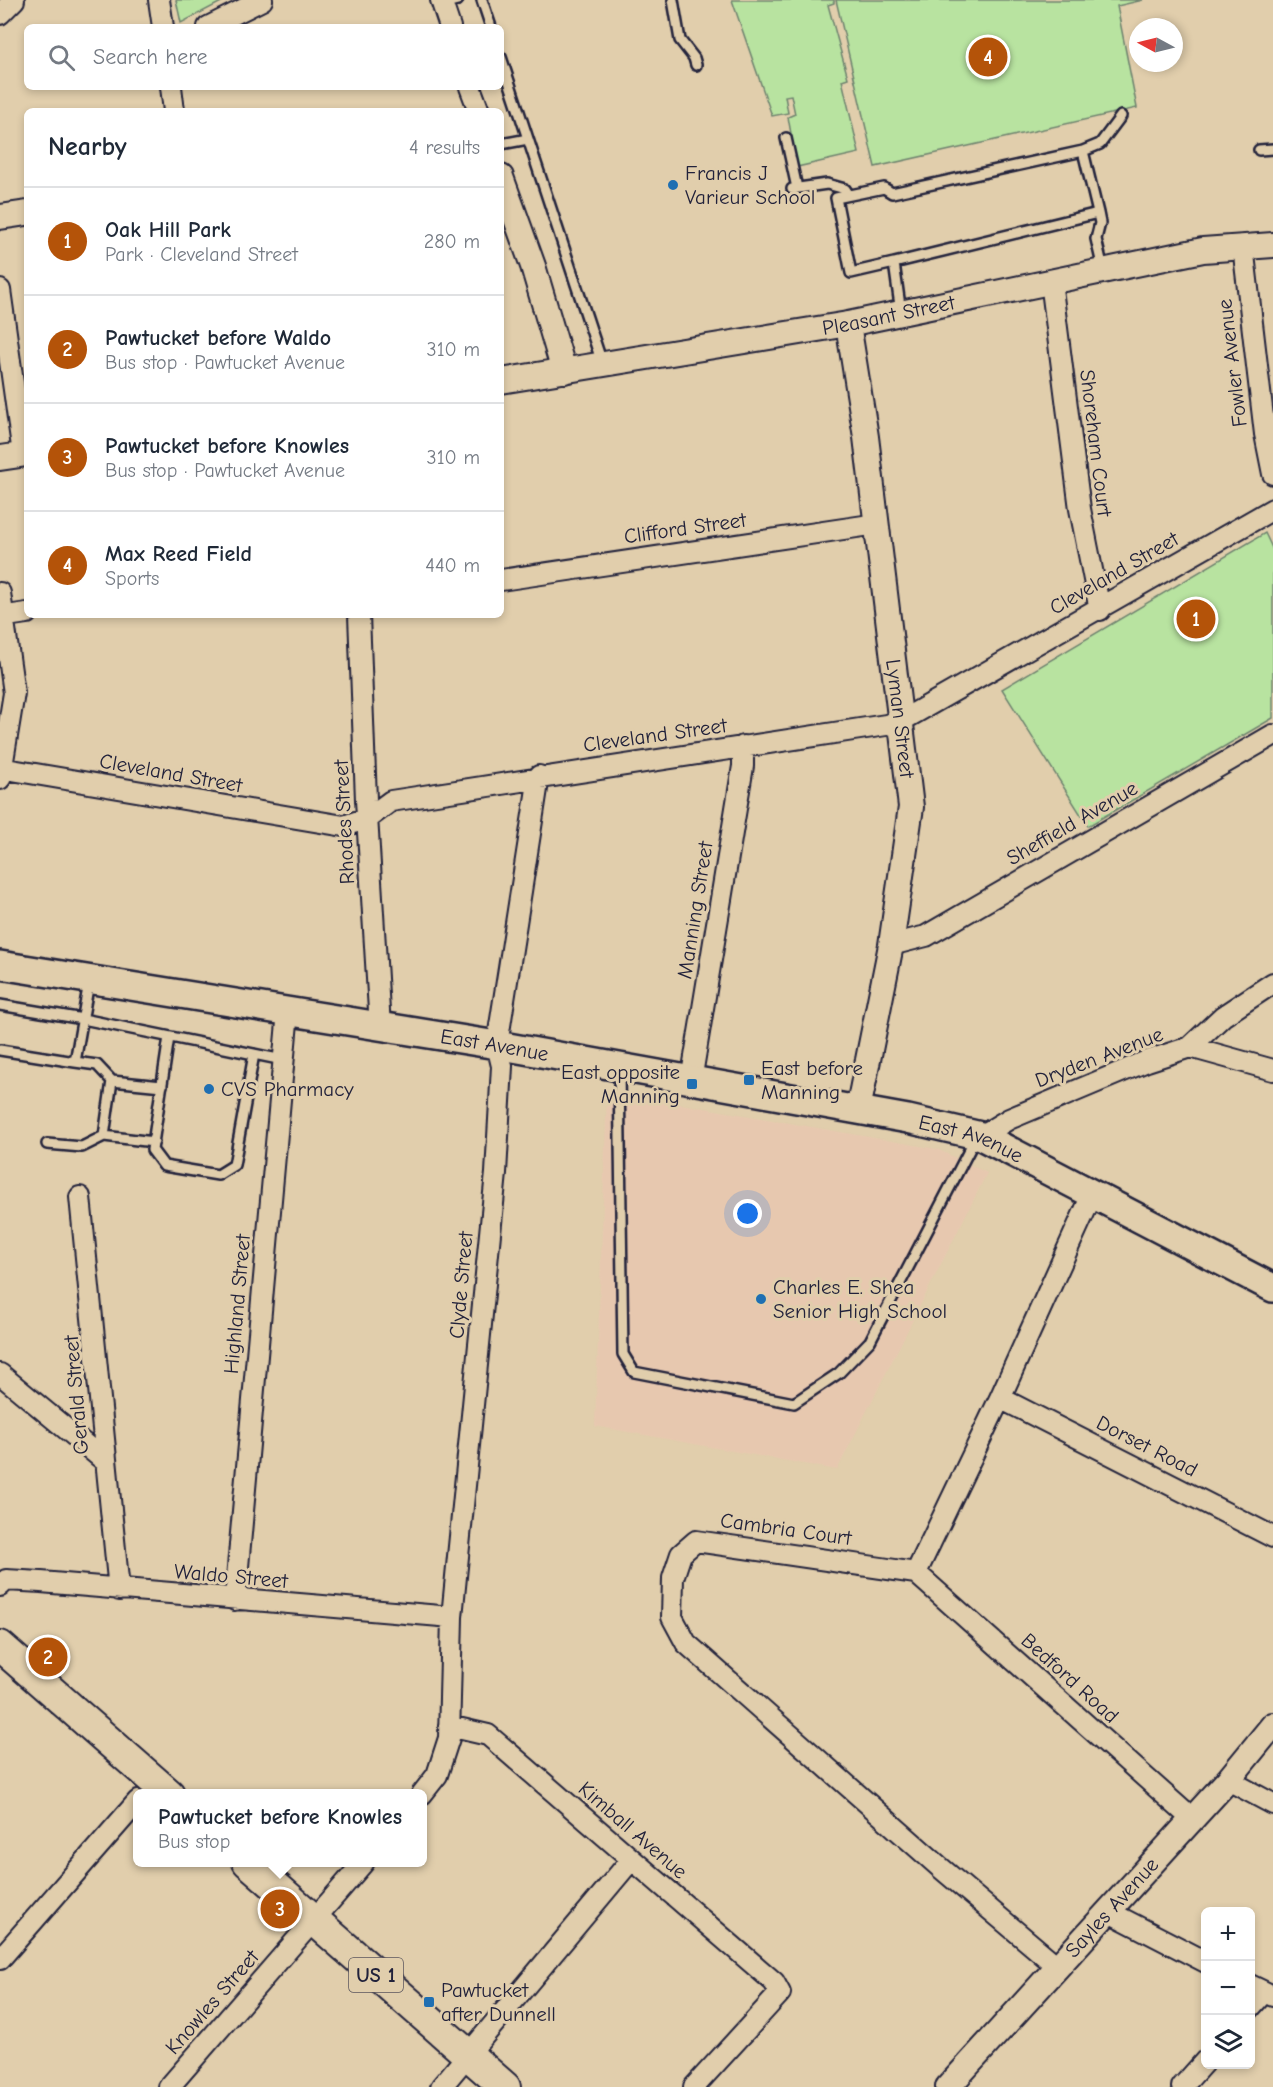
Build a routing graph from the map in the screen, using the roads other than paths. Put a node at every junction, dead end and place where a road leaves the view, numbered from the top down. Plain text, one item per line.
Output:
1 (14, 0) edge
2 (159, 0) edge
3 (262, 0) edge
4 (482, 0) edge
5 (673, 0) edge
6 (447, 1) edge
7 (0, 14) edge
8 (163, 24) edge
9 (214, 24) edge
10 (450, 24) edge
11 (490, 24) edge
12 (696, 65) dead end
13 (504, 66) edge
14 (171, 90) edge
15 (471, 90) edge
16 (174, 108) edge
17 (478, 108) edge
18 (1121, 116) dead end
19 (786, 138) dead end
20 (528, 139) junction
21 (504, 143) edge
22 (1273, 148) edge
23 (1259, 150) dead end
24 (1083, 151) junction
25 (504, 185) edge
26 (849, 195) junction
27 (24, 213) edge
28 (1098, 213) junction
29 (0, 217) edge
30 (1273, 245) edge
31 (1243, 246) junction
32 (894, 263) junction
33 (1103, 269) junction
34 (1051, 281) junction
35 (0, 290) edge
36 (901, 313) junction
37 (848, 324) junction
38 (602, 365) junction
39 (564, 371) junction
40 (504, 381) edge
41 (17, 455) edge
42 (1273, 474) edge
43 (1273, 509) edge
44 (876, 524) junction
45 (504, 580) edge
46 (0, 593) edge
47 (1100, 610) junction
48 (24, 614) edge
49 (2, 617) edge
50 (359, 618) edge
51 (901, 721) junction
52 (1273, 735) edge
53 (743, 746) junction
54 (1, 772) edge
55 (539, 776) junction
56 (368, 818) junction
57 (891, 945) junction
58 (0, 965) edge
59 (89, 980) junction
60 (1273, 983) edge
61 (0, 1005) edge
62 (288, 1011) junction
63 (83, 1019) junction
64 (380, 1027) junction
65 (169, 1037) junction
66 (497, 1046) junction
67 (1190, 1047) junction
68 (0, 1050) edge
69 (254, 1054) junction
70 (283, 1060) junction
71 (75, 1062) junction
72 (619, 1068) junction
73 (1273, 1070) edge
74 (112, 1081) junction
75 (691, 1081) junction
76 (162, 1086) junction
77 (858, 1110) junction
78 (105, 1136) junction
79 (979, 1136) junction
80 (154, 1142) junction
81 (47, 1144) dead end
82 (1092, 1195) junction
83 (80, 1197) dead end
84 (1273, 1288) edge
85 (0, 1374) edge
86 (999, 1398) junction
87 (106, 1462) junction
88 (1273, 1538) edge
89 (916, 1573) junction
90 (2, 1582) edge
91 (119, 1590) junction
92 (235, 1600) junction
93 (452, 1617) junction
94 (0, 1646) edge
95 (1273, 1725) edge
96 (449, 1726) junction
97 (1227, 1780) junction
98 (149, 1789) edge
99 (426, 1789) edge
100 (1273, 1804) edge
101 (133, 1813) edge
102 (1192, 1819) junction
103 (631, 1860) junction
104 (253, 1867) edge
105 (360, 1867) edge
106 (1109, 1912) junction
107 (314, 1920) junction
108 (0, 1959) edge
109 (1204, 1961) edge
110 (1058, 1967) junction
111 (468, 2055) junction
112 (1201, 2066) edge
113 (169, 2087) edge
114 (441, 2087) edge
115 (505, 2087) edge
116 (694, 2087) edge
117 (948, 2087) edge
118 (1182, 2087) edge

1 - 7 street
2 - 8 street
3 - 9 street
4 - 11 lane
5 - 12 lane
6 - 10 street
13 - 20 lane
14 - 16 street
15 - 17 street
18 - 24 lane
19 - 26 lane
20 - 21 lane
20 - 38 lane
22 - 23 lane
24 - 26 lane
24 - 28 lane
25 - 39 street
26 - 32 lane
27 - 29 street
28 - 32 lane
28 - 33 lane
30 - 31 street, Pleasant Street
31 - 33 street, Pleasant Street
31 - 42 street, Fowler Avenue
32 - 36 lane
33 - 34 street, Pleasant Street
34 - 36 street, Pleasant Street
34 - 47 street, Shoreham Court
35 - 41 street
36 - 37 street, Pleasant Street
37 - 38 street, Pleasant Street
37 - 44 street, Lyman Street
38 - 39 street, Pleasant Street
39 - 40 street, Pleasant Street
43 - 47 street, Cleveland Street
44 - 45 street, Clifford Street
44 - 51 street, Lyman Street
46 - 49 street
47 - 51 street, Cleveland Street
48 - 49 street
49 - 54 street
50 - 56 street, Rhodes Street
51 - 53 street, Cleveland Street
51 - 57 street, Lyman Street
52 - 57 street, Sheffield Avenue
53 - 55 street, Cleveland Street
53 - 75 street, Manning Street
54 - 56 street, Cleveland Street
55 - 56 street, Cleveland Street
55 - 66 street, Clyde Street
56 - 64 street, Rhodes Street
57 - 77 street, Lyman Street
58 - 59 main road, East Avenue
59 - 62 main road, East Avenue
59 - 63 lane
60 - 67 street
61 - 63 lane
62 - 64 main road, East Avenue
62 - 70 street, Highland Street
63 - 65 lane
63 - 71 lane
64 - 66 main road, East Avenue
65 - 69 lane
65 - 76 lane
66 - 72 main road, East Avenue
66 - 93 street, Clyde Street
67 - 73 street, Dryden Avenue
67 - 79 street, Dryden Avenue
68 - 71 lane
69 - 70 lane
69 - 80 lane
70 - 92 street, Highland Street
71 - 74 lane
72 - 75 main road, East Avenue
72 - 79 lane
74 - 76 lane
74 - 78 lane
75 - 77 main road, East Avenue
76 - 80 lane
77 - 79 main road, East Avenue
78 - 80 lane
78 - 81 lane
79 - 82 main road, East Avenue
82 - 84 main road, East Avenue
82 - 86 street
83 - 87 street, Gerald Street
85 - 87 street
86 - 88 street, Dorset Road
86 - 89 street
87 - 91 street, Gerald Street
89 - 102 street, Bedford Road
89 - 110 street, Cambria Court
90 - 91 street, Waldo Street
91 - 92 street, Waldo Street
92 - 93 street, Waldo Street
93 - 96 street, Clyde Street
94 - 98 main road
95 - 97 street, Sayles Avenue
96 - 99 street, Clyde Street
96 - 103 street, Kimball Avenue
97 - 100 street
97 - 102 street, Sayles Avenue
101 - 108 street
102 - 106 street, Sayles Avenue
103 - 111 street
103 - 116 street, Kimball Avenue
104 - 107 main road, US 1
105 - 107 street
106 - 109 street
106 - 110 street, Sayles Avenue
107 - 111 main road, US 1
107 - 113 street, Knowles Street
110 - 117 street, Sayles Avenue
111 - 114 street
111 - 115 main road, US 1
112 - 118 street

